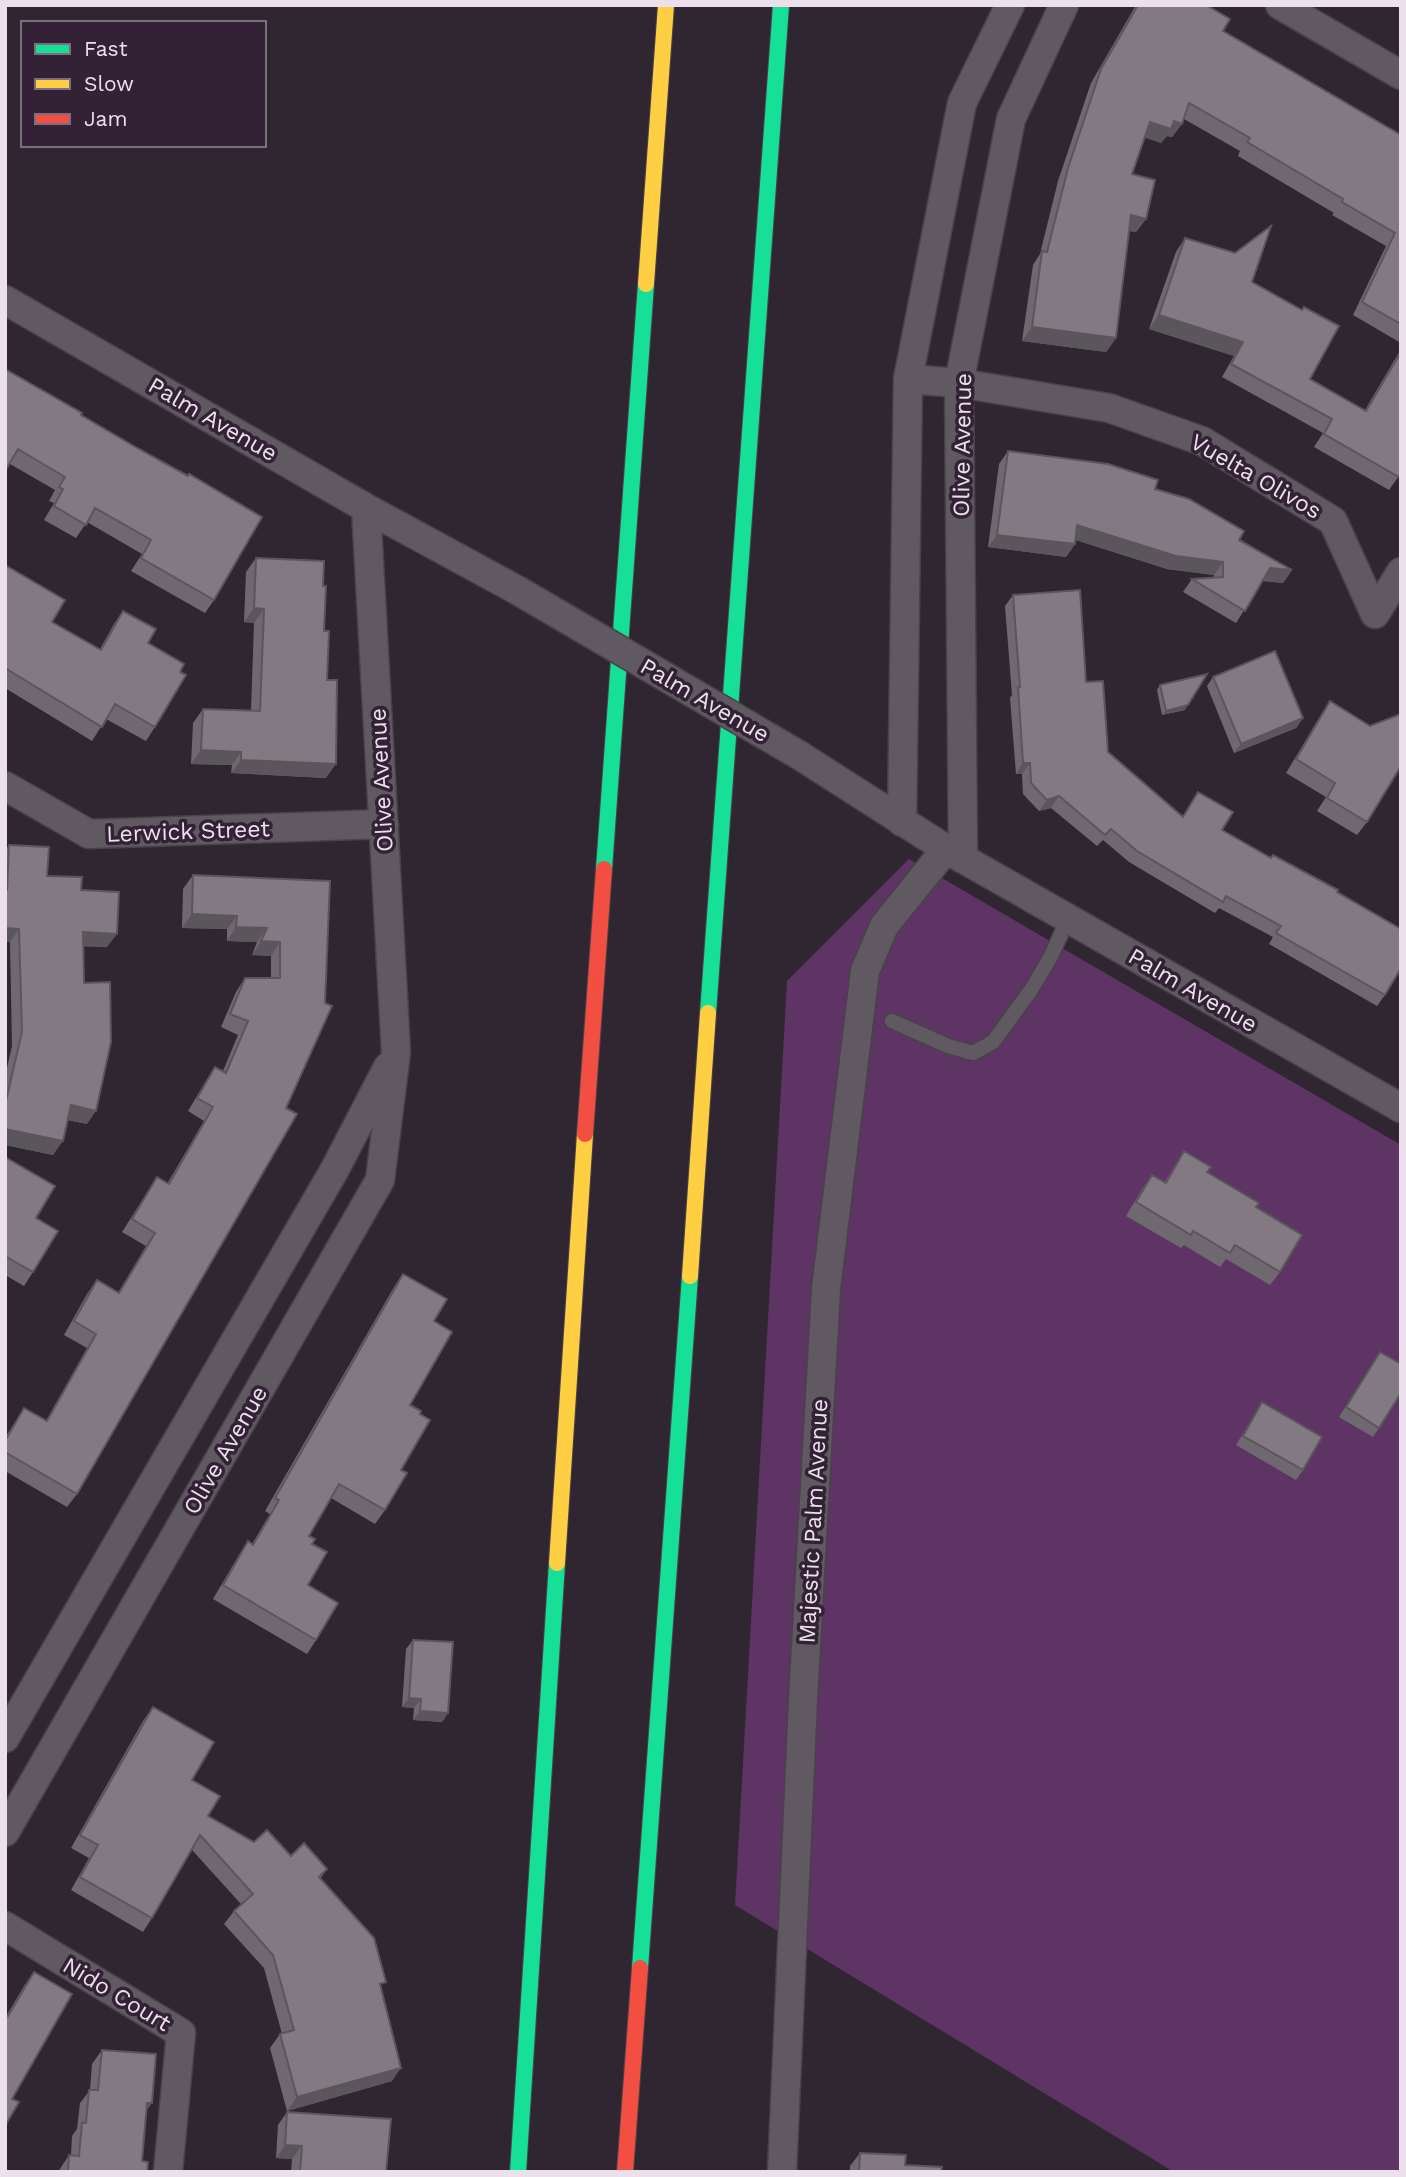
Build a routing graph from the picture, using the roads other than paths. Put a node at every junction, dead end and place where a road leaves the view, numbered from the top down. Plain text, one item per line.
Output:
1 (666, 5) edge
2 (780, 5) edge
3 (1010, 5) edge
4 (1064, 5) edge
5 (1280, 5) edge
6 (1401, 75) edge
7 (5, 300) edge
8 (908, 379) junction
9 (959, 383) junction
10 (366, 508) junction
11 (1401, 572) edge
12 (5, 786) edge
13 (902, 822) junction
14 (384, 824) junction
15 (955, 854) junction
16 (1068, 919) junction
17 (892, 1020) dead end
18 (396, 1052) junction
19 (1401, 1108) edge
20 (5, 1738) edge
21 (5, 1832) edge
22 (5, 1926) edge
23 (168, 2172) edge
24 (518, 2172) edge
25 (625, 2172) edge
26 (782, 2172) edge

1 - 24 highway
2 - 25 highway
3 - 8 street
4 - 9 street, Olive Avenue
5 - 6 street
7 - 10 street, Palm Avenue
8 - 9 street, Vuelta Olivos
8 - 13 street
9 - 11 street, Vuelta Olivos
9 - 15 street, Olive Avenue
10 - 13 street, Palm Avenue, bridge
10 - 14 street, Olive Avenue
12 - 14 street, Lerwick Street
13 - 15 street, Palm Avenue
14 - 18 street, Olive Avenue
15 - 16 street, Palm Avenue
15 - 26 street, Majestic Palm Avenue
16 - 17 lane
16 - 19 street, Palm Avenue
18 - 20 street, Olive Avenue
18 - 21 street, Olive Avenue
22 - 23 street, Nido Court

